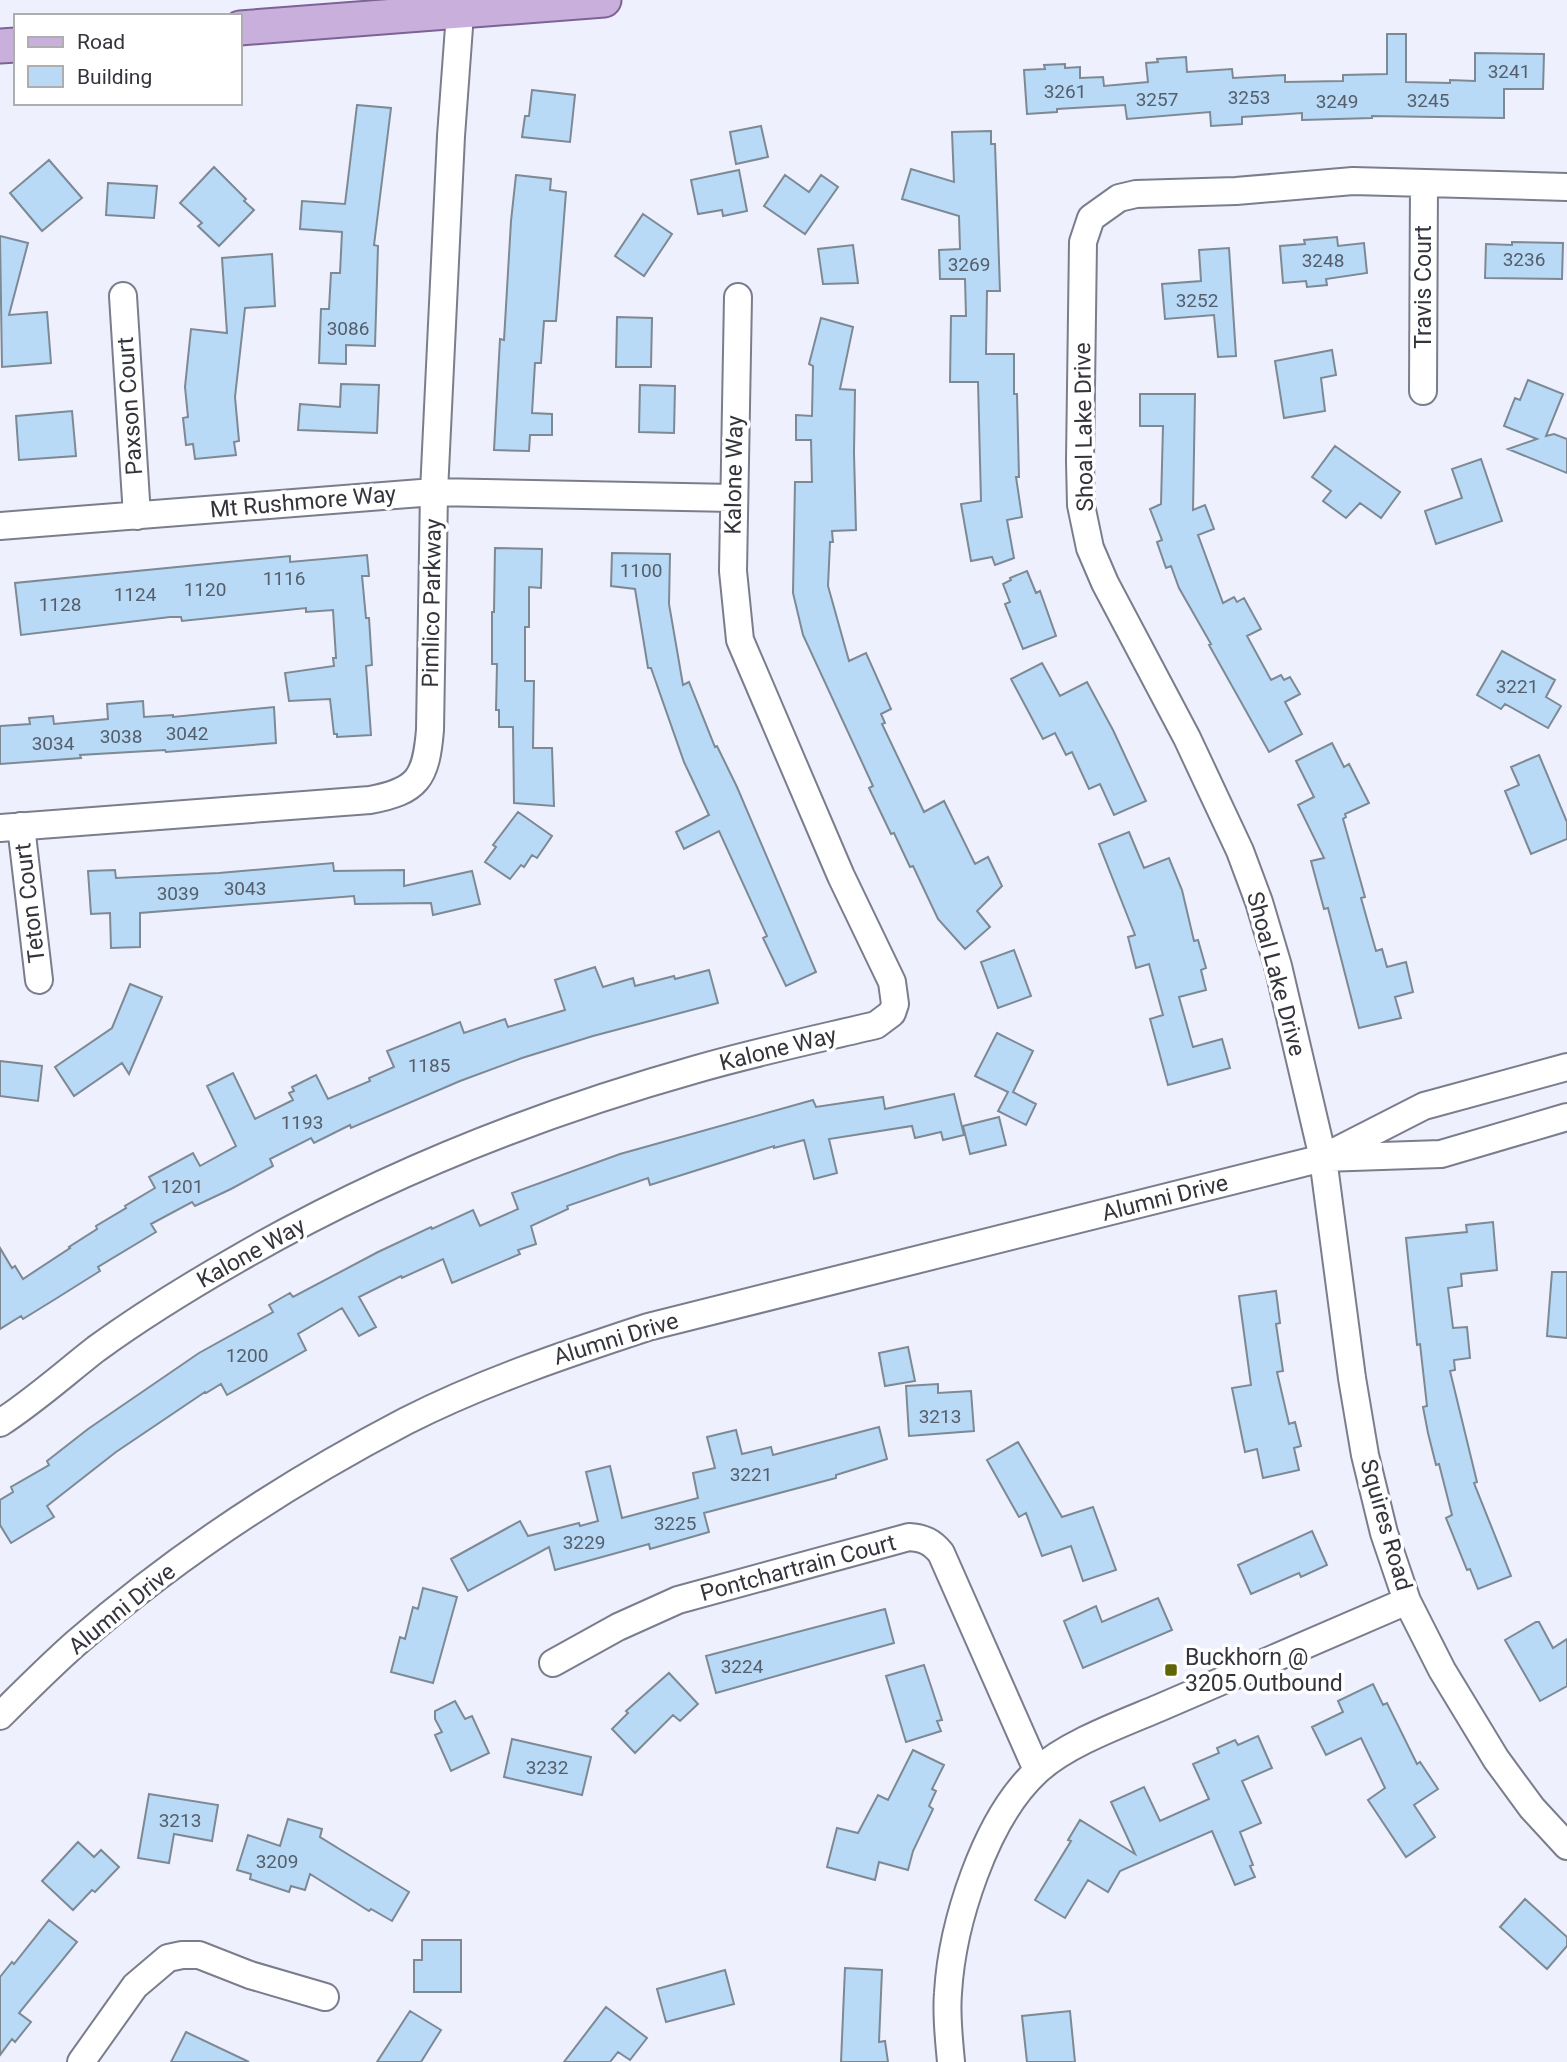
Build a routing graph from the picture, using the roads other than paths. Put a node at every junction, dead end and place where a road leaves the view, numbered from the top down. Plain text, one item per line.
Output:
1 (604, 0) edge
2 (461, 6) edge
3 (242, 28) edge
4 (1424, 183) junction
5 (1567, 187) edge
6 (123, 296) dead end
7 (738, 296) dead end
8 (1423, 391) dead end
9 (434, 492) junction
10 (733, 498) junction
11 (136, 516) junction
12 (0, 526) edge
13 (10, 827) edge
14 (39, 980) dead end
15 (1567, 1067) edge
16 (1567, 1117) edge
17 (1323, 1158) junction
18 (0, 1423) edge
19 (1407, 1601) junction
20 (553, 1663) dead end
21 (10, 1694) edge
22 (0, 1716) edge
23 (1037, 1770) junction
24 (1567, 1846) edge
25 (325, 1997) dead end
26 (81, 2062) edge
27 (951, 2062) edge

1 - 2 main road
2 - 3 main road
2 - 9 street, Pimlico Parkway
4 - 5 street, Shoal Lake Drive
4 - 8 street, Travis Court
4 - 17 street, Shoal Lake Drive
6 - 11 street, Paxson Court
7 - 10 street, Kalone Way
9 - 10 street, Mt Rushmore Way
9 - 11 street, Mt Rushmore Way
9 - 13 street, Pimlico Parkway
10 - 18 street, Kalone Way
11 - 12 street, Mt Rushmore Way
13 - 14 street, Teton Court
15 - 17 street, Alumni Drive
16 - 17 street, Alumni Drive
17 - 19 street, Squires Road
17 - 21 street, Alumni Drive
19 - 23 street
19 - 24 street, Squires Road
20 - 23 street, Pontchartrain Court
21 - 22 street, Alumni Drive
23 - 27 street
25 - 26 street

